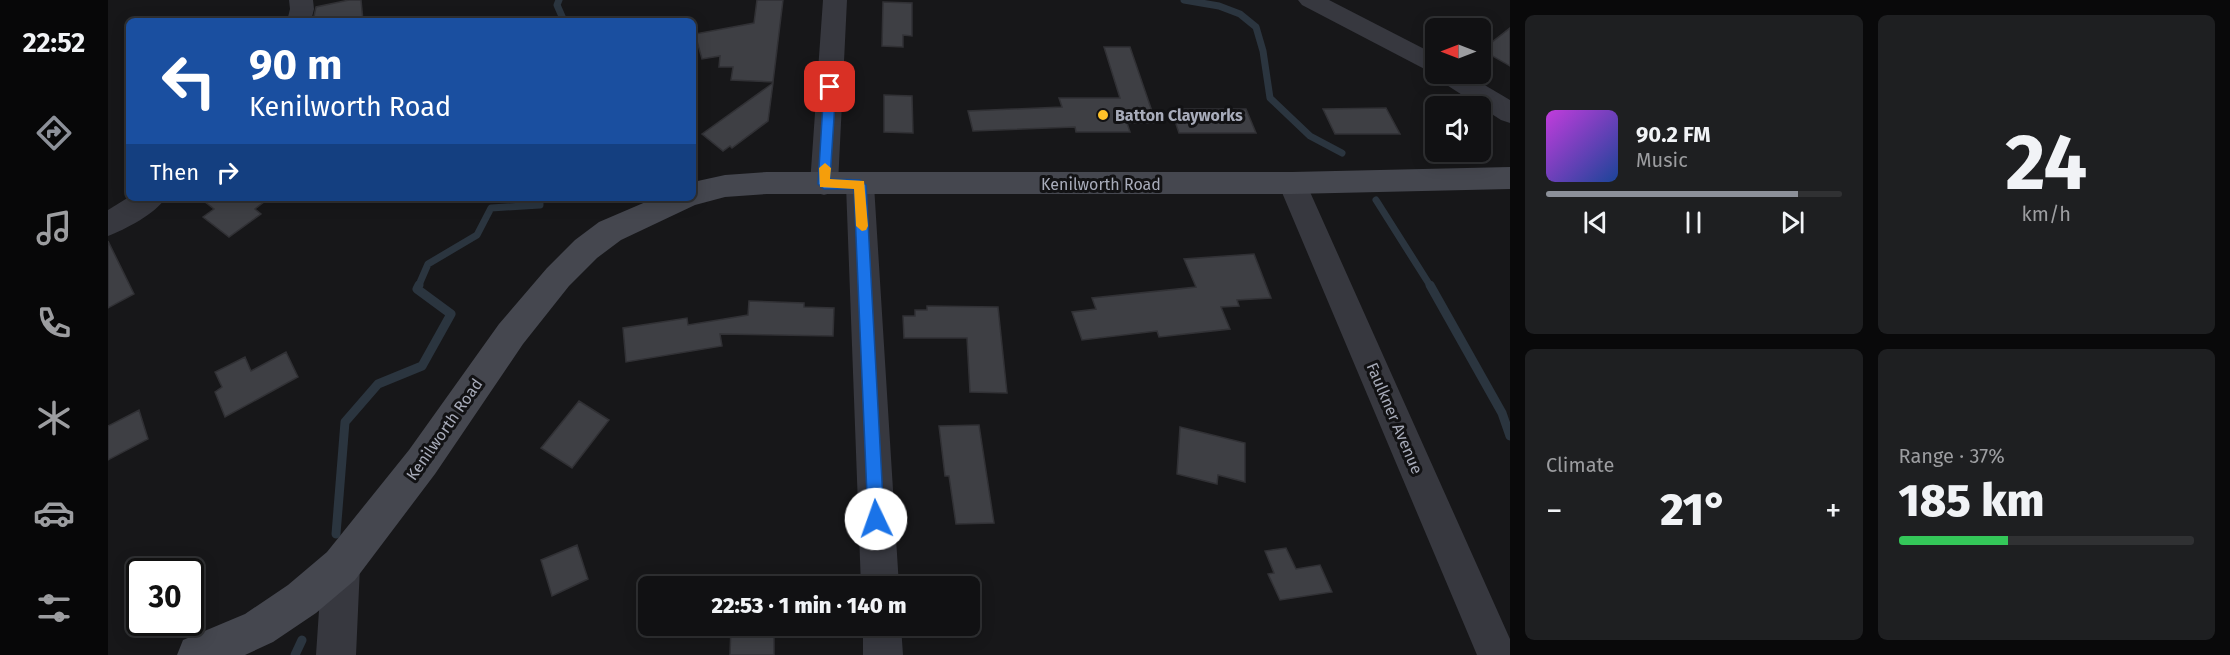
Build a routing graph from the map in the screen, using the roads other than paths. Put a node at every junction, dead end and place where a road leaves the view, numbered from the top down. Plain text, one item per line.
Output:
1 (301, 0) edge
2 (835, 0) edge
3 (1310, 0) edge
4 (300, 18) edge
5 (1425, 60) edge
6 (1464, 84) edge
7 (1510, 112) edge
8 (1510, 178) edge
9 (1292, 183) junction
10 (824, 184) junction
11 (860, 185) junction
12 (696, 193) edge
13 (146, 201) edge
14 (677, 201) edge
15 (108, 224) edge
16 (341, 566) junction
17 (880, 576) edge
18 (882, 636) edge
19 (198, 655) edge
20 (336, 655) edge
21 (883, 655) edge
22 (1497, 655) edge

1 - 4 street
2 - 10 street
3 - 5 street
6 - 7 street
8 - 9 street, Kenilworth Road
9 - 11 street, Kenilworth Road
9 - 22 street, Faulkner Avenue
10 - 11 street, Kenilworth Road
10 - 12 street, Kenilworth Road
11 - 17 street
13 - 15 street
14 - 16 street, Kenilworth Road
16 - 19 street, Kenilworth Road
16 - 20 street
18 - 21 street

